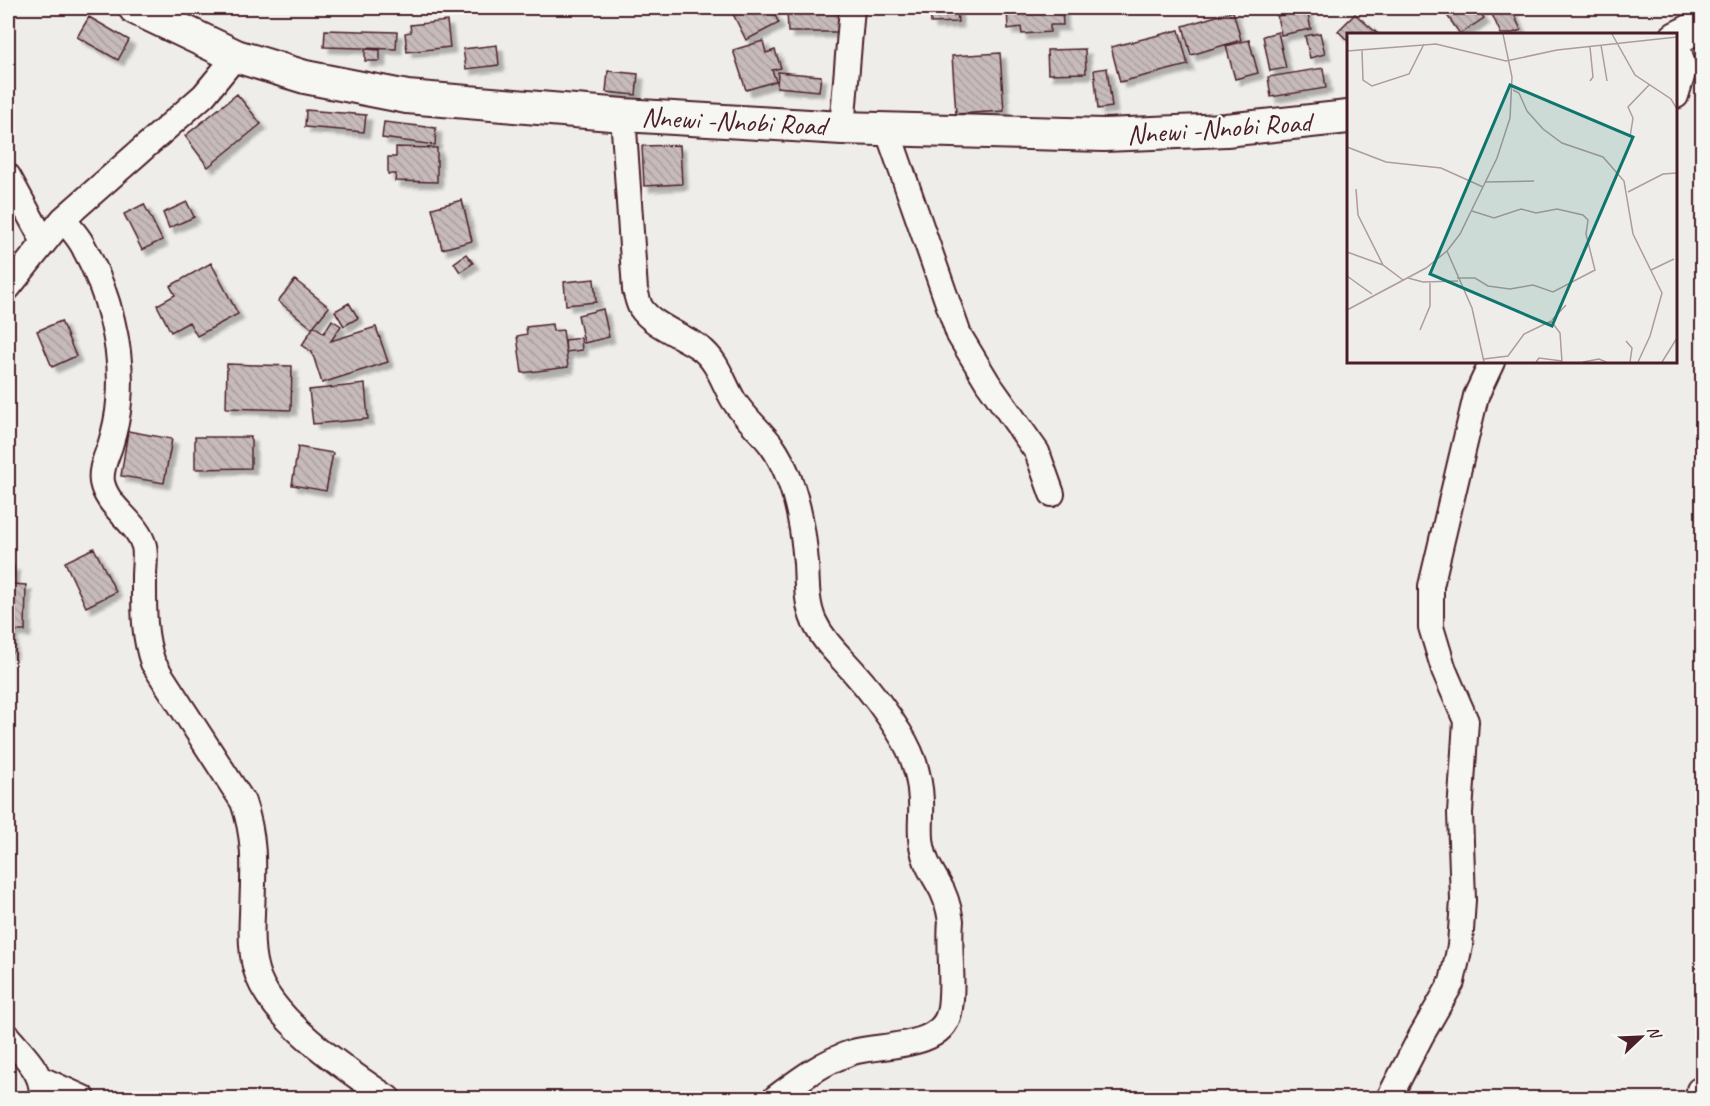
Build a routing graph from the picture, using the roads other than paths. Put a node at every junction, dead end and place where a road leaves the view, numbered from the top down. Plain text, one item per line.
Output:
1 (135, 8) edge
2 (852, 8) edge
3 (1702, 25) edge
4 (1677, 38) edge
5 (1677, 42) edge
6 (236, 56) junction
7 (1677, 93) edge
8 (623, 115) junction
9 (1347, 117) edge
10 (842, 128) junction
11 (887, 129) junction
12 (8, 176) edge
13 (63, 219) junction
14 (44, 242) junction
15 (8, 288) edge
16 (1491, 363) edge
17 (1052, 494) dead end
18 (8, 1037) edge
19 (40, 1088) edge
20 (83, 1098) edge
21 (388, 1098) edge
22 (775, 1098) edge
23 (1389, 1098) edge

1 - 6 main road, Nnewi -Nnobi Road
2 - 10 street
3 - 4 main road
5 - 7 street
6 - 8 main road, Nnewi -Nnobi Road
6 - 13 street
8 - 10 main road, Nnewi -Nnobi Road
8 - 22 street
9 - 11 main road, Nnewi -Nnobi Road
10 - 11 main road, Nnewi -Nnobi Road
11 - 17 street
12 - 14 street
13 - 14 street
13 - 21 street
14 - 15 street
16 - 23 street
18 - 19 street
19 - 20 street

